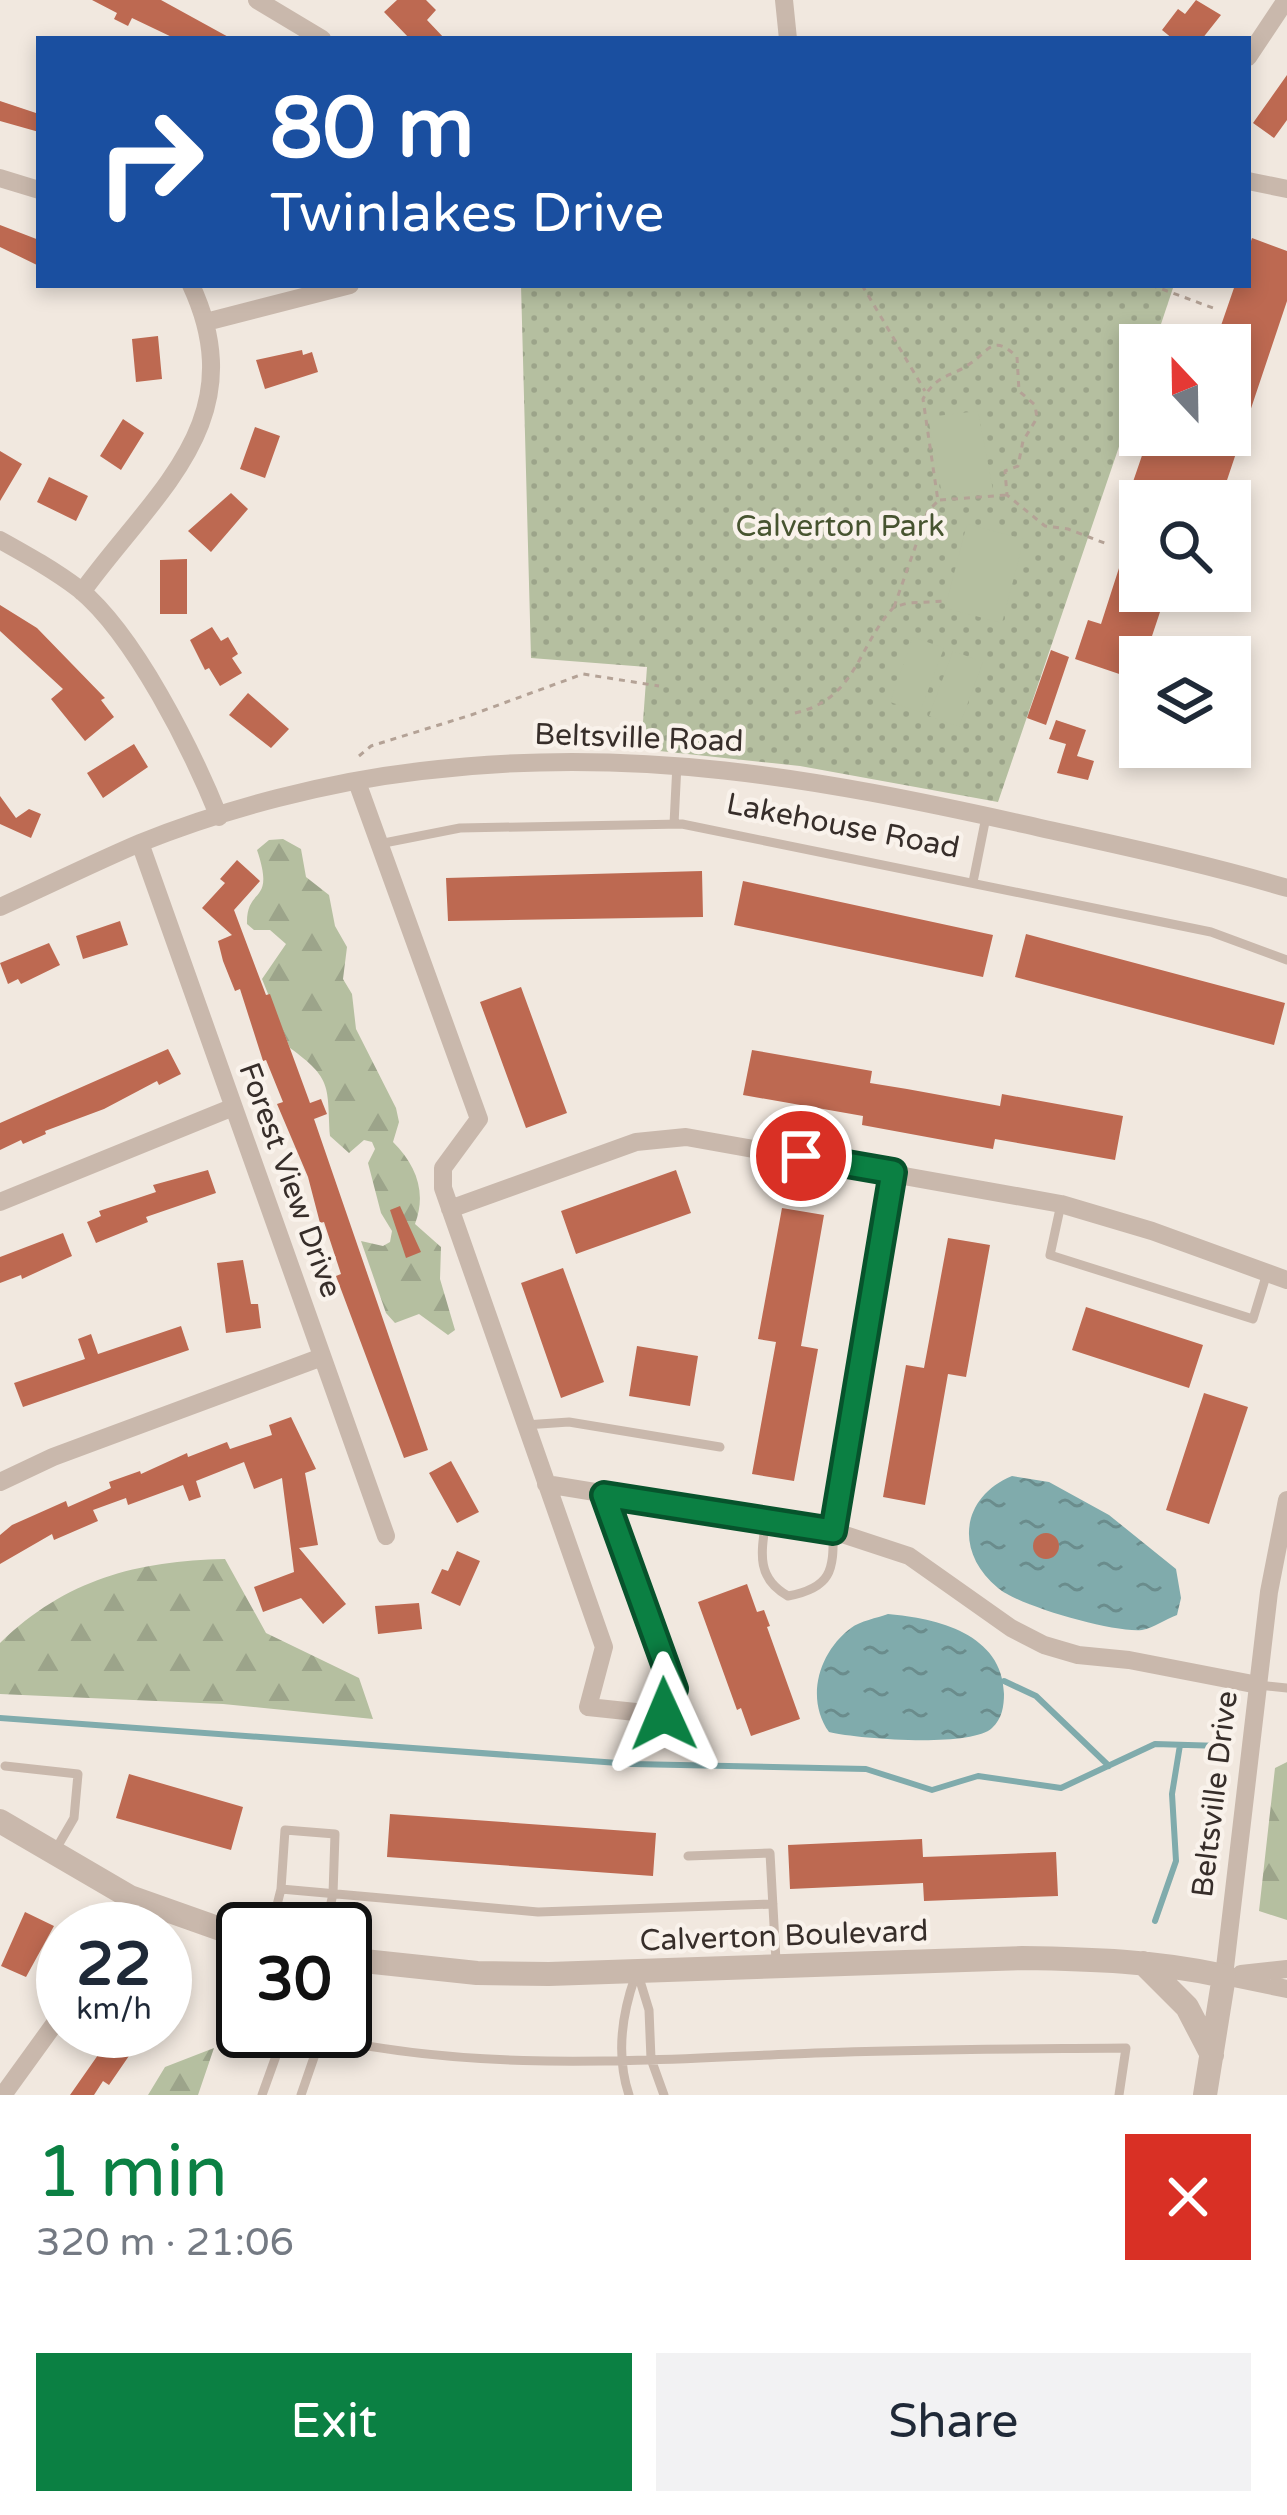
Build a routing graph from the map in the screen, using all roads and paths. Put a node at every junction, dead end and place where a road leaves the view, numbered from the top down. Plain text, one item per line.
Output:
1 (257, 0) edge
2 (784, 0) edge
3 (1286, 0) edge
4 (317, 36) edge
5 (788, 36) edge
6 (1251, 52) edge
7 (0, 178) edge
8 (1251, 182) edge
9 (36, 189) edge
10 (1287, 189) edge
11 (192, 288) edge
12 (338, 288) edge
13 (864, 288) edge
14 (1160, 288) edge
15 (1213, 308) dead end
16 (206, 322) junction
17 (926, 392) junction
18 (1007, 495) junction
19 (938, 500) junction
20 (0, 540) edge
21 (1107, 544) dead end
22 (82, 592) junction
23 (946, 601) dead end
24 (894, 607) junction
25 (659, 686) dead end
26 (795, 713) dead end
27 (358, 756) dead end
28 (677, 764) junction
29 (357, 782) junction
30 (986, 816) junction
31 (219, 817) junction
32 (674, 824) junction
33 (140, 844) junction
34 (379, 844) junction
35 (973, 882) junction
36 (1287, 888) edge
37 (0, 908) edge
38 (1287, 960) edge
39 (231, 1108) junction
40 (893, 1172) junction
41 (0, 1202) edge
42 (1061, 1204) junction
43 (450, 1209) junction
44 (1268, 1271) junction
45 (1287, 1280) edge
46 (322, 1358) junction
47 (525, 1425) junction
48 (720, 1447) dead end
49 (0, 1482) edge
50 (546, 1484) junction
51 (604, 1495) junction
52 (1287, 1500) edge
53 (766, 1520) junction
54 (833, 1531) junction
55 (386, 1536) dead end
56 (1258, 1685) junction
57 (1287, 1688) edge
58 (5, 1766) dead end
59 (0, 1821) edge
60 (53, 1854) junction
61 (688, 1856) dead end
62 (280, 1889) junction
63 (333, 1894) junction
64 (130, 1897) junction
65 (127, 1902) edge
66 (277, 1902) edge
67 (331, 1902) edge
68 (773, 1904) junction
69 (216, 1927) edge
70 (372, 1962) edge
71 (1143, 1963) junction
72 (776, 1967) junction
73 (1287, 1969) edge
74 (637, 1971) junction
75 (1224, 1976) junction
76 (1287, 1989) edge
77 (372, 2046) edge
78 (36, 2049) edge
79 (1211, 2055) junction
80 (275, 2058) edge
81 (314, 2058) edge
82 (651, 2060) junction
83 (622, 2061) junction
84 (3, 2095) edge
85 (262, 2095) edge
86 (301, 2095) edge
87 (629, 2095) edge
88 (664, 2095) edge
89 (1119, 2095) edge
90 (1205, 2095) edge

1 - 4 street
2 - 5 street
3 - 6 street
7 - 9 street
8 - 10 street
11 - 16 street
12 - 16 street
13 - 17 path
14 - 15 path
16 - 22 street
17 - 18 path
17 - 19 path
18 - 19 path
18 - 21 path
19 - 24 path
20 - 22 street
22 - 31 street
23 - 24 path
24 - 26 path
25 - 27 path
28 - 29 street, Beltsville Road
28 - 30 street, Beltsville Road
28 - 32 lane
29 - 31 street, Beltsville Road
29 - 34 street
30 - 35 lane
30 - 36 street, Beltsville Road
31 - 33 street, Beltsville Road
32 - 34 lane, Lakehouse Road
32 - 35 lane, Lakehouse Road
33 - 37 street, Beltsville Road
33 - 39 street, Forest View Drive
34 - 43 street
35 - 38 lane, Lakehouse Road
39 - 41 street
39 - 46 street, Forest View Drive
40 - 42 street
40 - 43 street
40 - 54 street
42 - 44 street
42 - 44 lane
43 - 47 street
44 - 45 street
46 - 49 street
46 - 55 street, Forest View Drive
47 - 48 lane
47 - 50 street
50 - 51 street
50 - 51 street
51 - 53 street
52 - 56 street, Beltsville Drive
53 - 54 street
53 - 54 lane
54 - 56 street
56 - 57 lane
56 - 75 street, Beltsville Drive
58 - 60 lane
59 - 60 street
60 - 64 street
61 - 68 lane
62 - 63 lane
62 - 63 lane
62 - 66 lane
63 - 67 lane
63 - 68 lane
64 - 65 street
64 - 69 street
68 - 72 lane
70 - 74 street, Calverton Boulevard
71 - 72 street, Calverton Boulevard
71 - 75 street, Calverton Boulevard
71 - 79 street
72 - 74 street, Calverton Boulevard
73 - 75 street
74 - 82 lane
74 - 83 lane
75 - 76 street
75 - 79 street, Beltsville Drive
77 - 83 lane
78 - 84 street
79 - 90 street, Beltsville Drive
80 - 85 lane
81 - 86 lane
82 - 83 lane
82 - 88 lane
82 - 89 lane
83 - 87 lane

